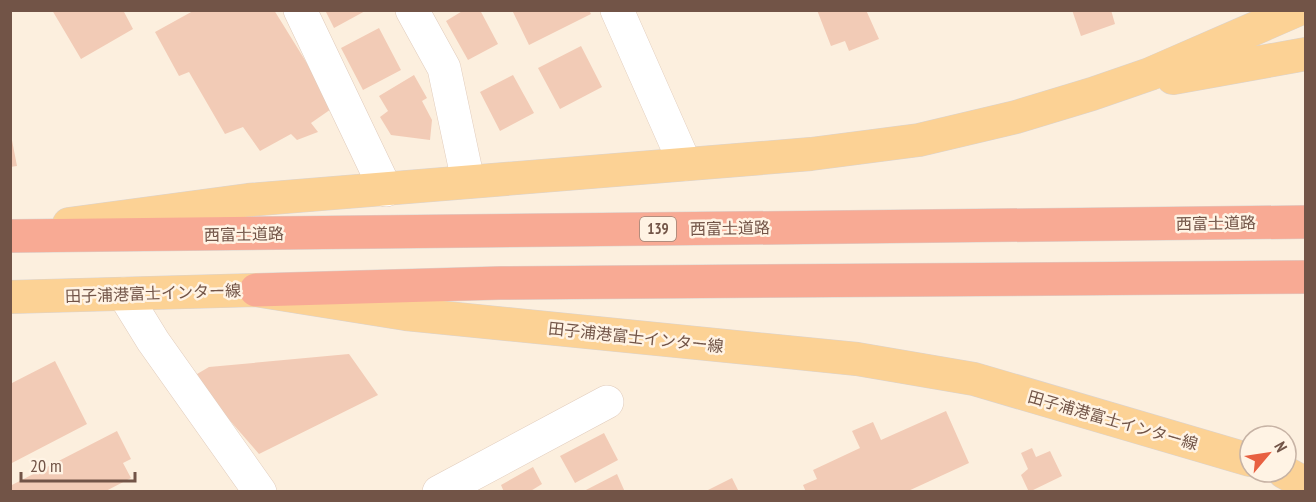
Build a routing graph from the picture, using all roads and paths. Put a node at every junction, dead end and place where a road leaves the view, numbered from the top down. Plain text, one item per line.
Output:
1 (300, 10) edge
2 (412, 10) edge
3 (617, 10) edge
4 (1297, 10) edge
5 (1305, 54) edge
6 (1092, 94) junction
7 (685, 164) junction
8 (468, 182) junction
9 (386, 190) junction
10 (1305, 222) edge
11 (10, 234) edge
12 (1305, 277) edge
13 (256, 290) junction
14 (123, 294) junction
15 (10, 297) edge
16 (607, 402) dead end
17 (1238, 456) edge
18 (478, 482) edge
19 (260, 492) edge
20 (439, 492) edge

1 - 9 street
2 - 8 street
3 - 7 street
4 - 6 main road
5 - 6 main road
6 - 7 main road
7 - 8 main road
8 - 9 main road
9 - 11 main road
10 - 11 highway, 西富士道路 / 139
12 - 13 highway
13 - 14 main road, 田子浦港富士インター線
13 - 17 main road, 田子浦港富士インター線
14 - 15 main road, 田子浦港富士インター線
14 - 19 street
16 - 18 street
18 - 20 street

